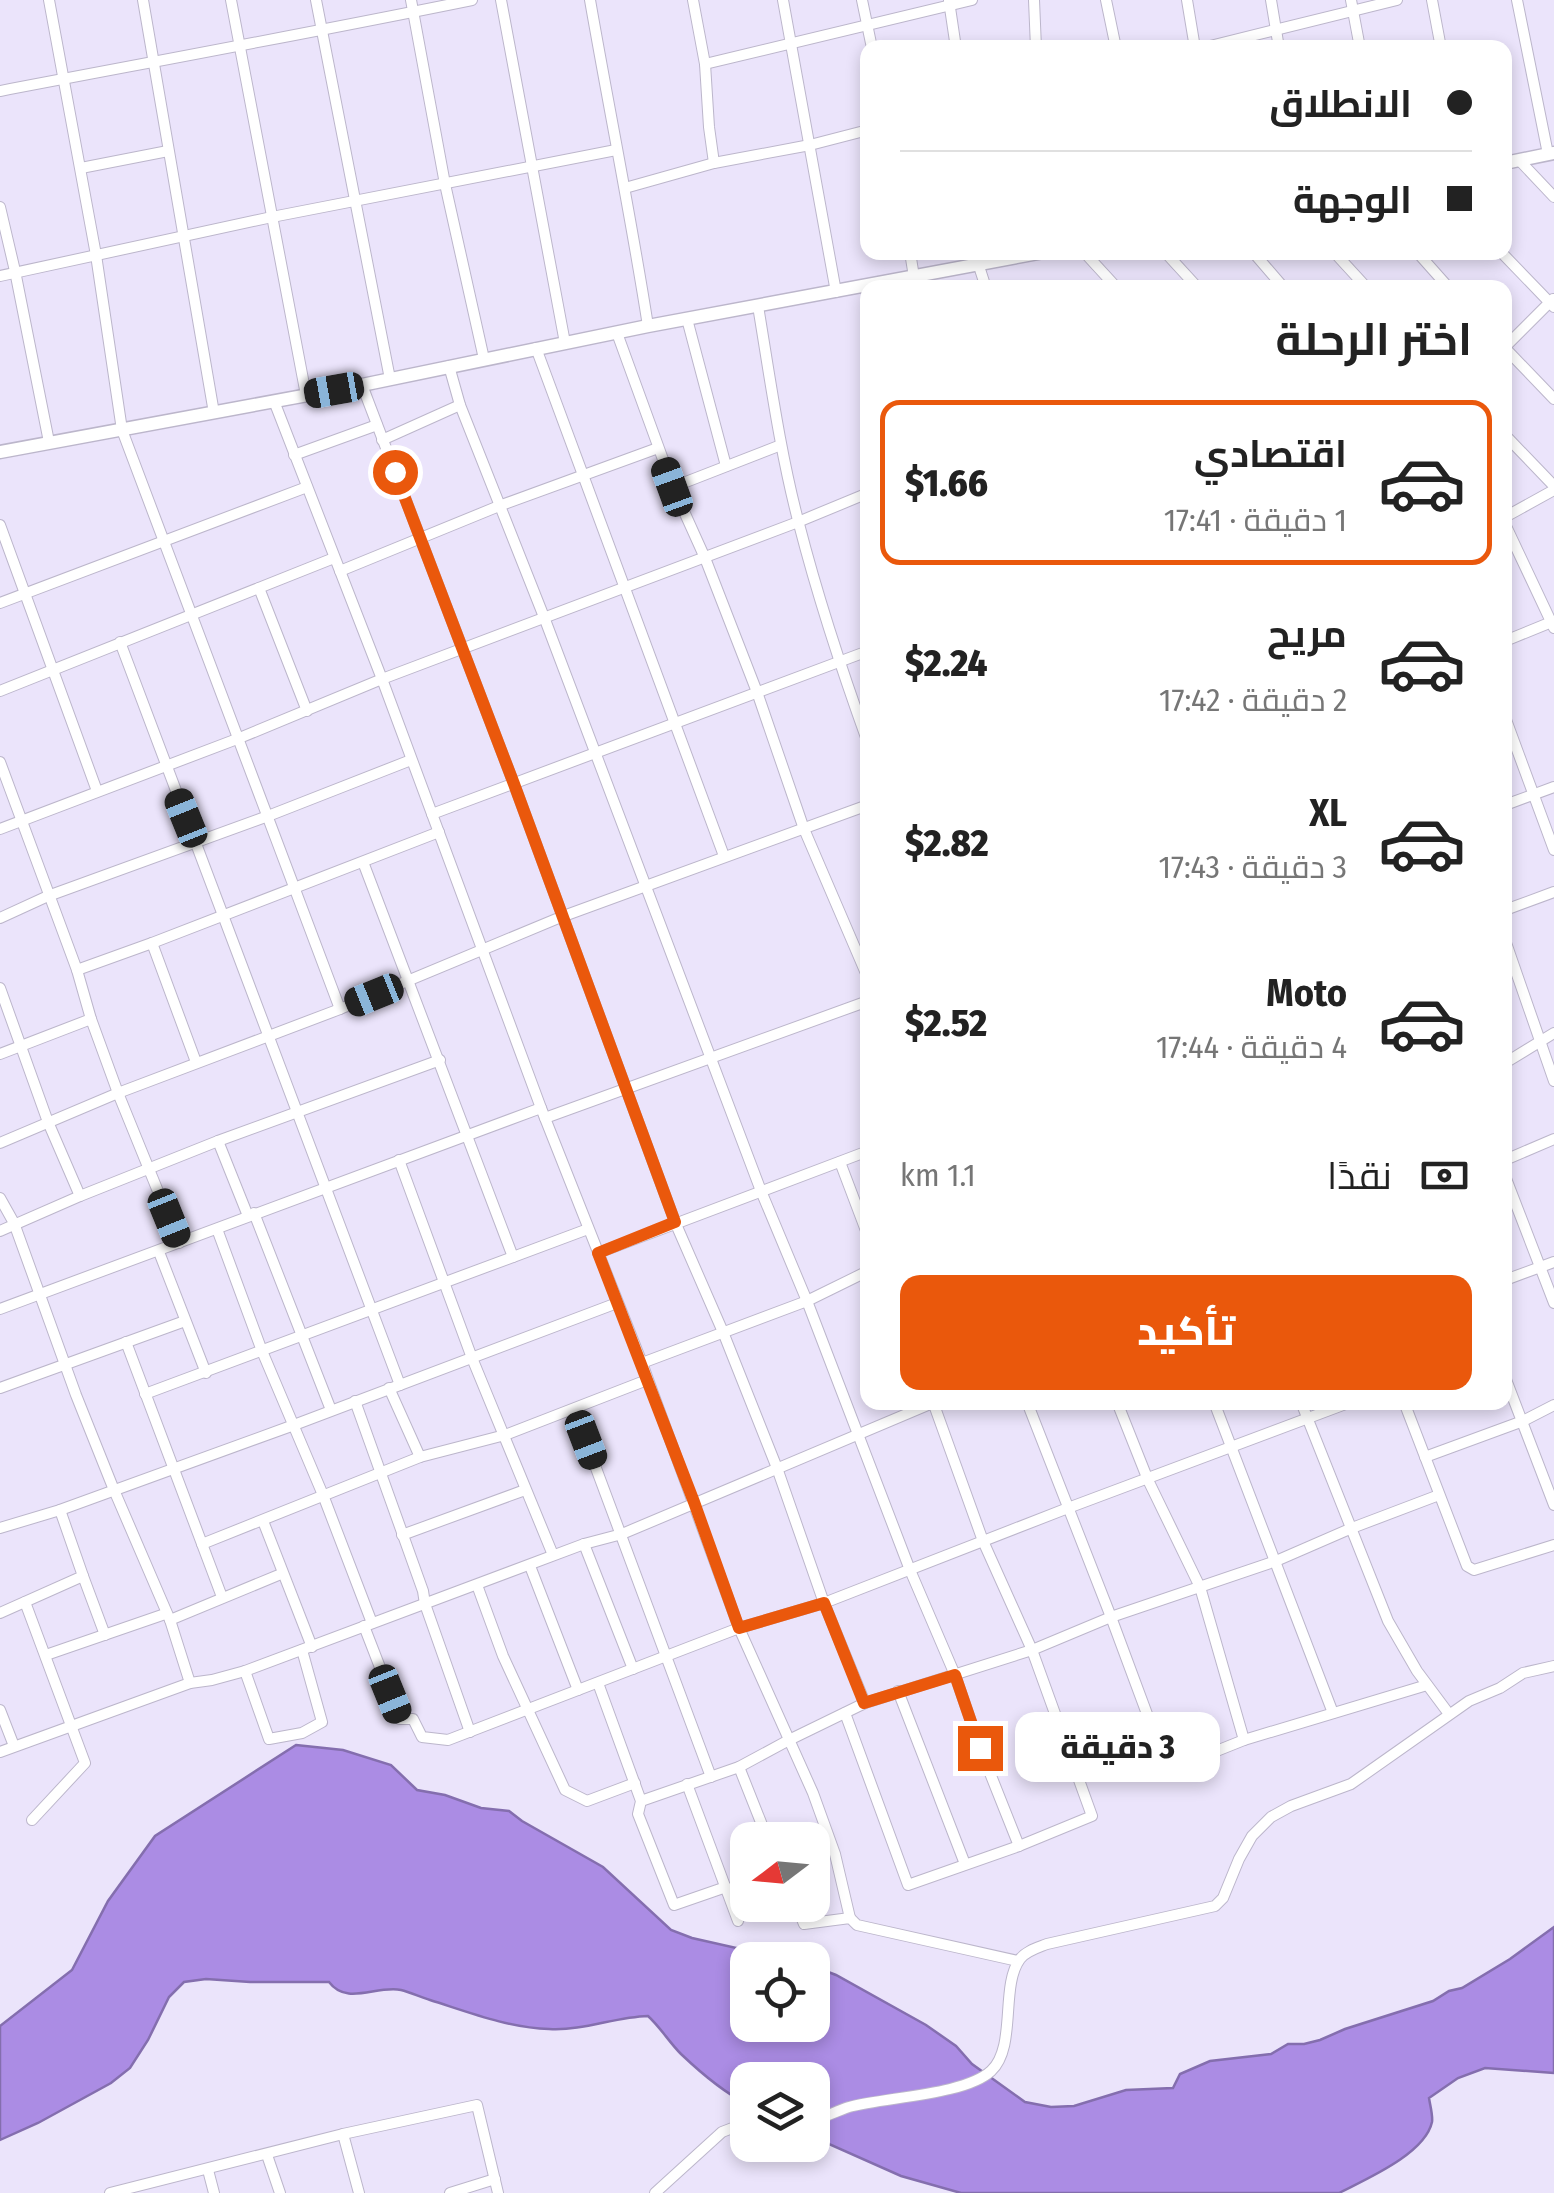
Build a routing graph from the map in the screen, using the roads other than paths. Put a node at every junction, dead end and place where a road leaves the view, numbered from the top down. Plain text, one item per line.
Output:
1 (49, 0) edge
2 (143, 0) edge
3 (231, 0) edge
4 (316, 0) edge
5 (472, 0) edge
6 (501, 0) edge
7 (590, 0) edge
8 (693, 0) edge
9 (783, 0) edge
10 (862, 0) edge
11 (972, 0) edge
12 (1034, 0) edge
13 (1106, 0) edge
14 (1186, 0) edge
15 (1271, 0) edge
16 (1397, 0) edge
17 (1432, 0) edge
18 (1516, 0) edge
19 (950, 3) edge
20 (412, 6) edge
21 (1352, 6) edge
22 (867, 24) junction
23 (321, 28) junction
24 (1277, 29) junction
25 (870, 40) edge
26 (955, 40) edge
27 (1036, 40) edge
28 (1114, 40) edge
29 (1196, 40) edge
30 (1231, 40) edge
31 (1279, 40) edge
32 (1358, 40) edge
33 (1439, 40) edge
34 (792, 42) junction
35 (239, 46) junction
36 (153, 62) junction
37 (705, 64) junction
38 (66, 78) junction
39 (0, 91) edge
40 (860, 132) edge
41 (810, 145) junction
42 (616, 150) junction
43 (168, 151) junction
44 (1551, 154) edge
45 (1520, 161) junction
46 (1512, 163) edge
47 (714, 164) junction
48 (81, 168) junction
49 (532, 168) junction
50 (445, 184) junction
51 (625, 188) junction
52 (1554, 196) edge
53 (356, 200) junction
54 (0, 207) edge
55 (272, 217) junction
56 (183, 236) junction
57 (96, 255) junction
58 (911, 260) edge
59 (986, 260) edge
60 (1091, 260) edge
61 (1172, 260) edge
62 (1260, 260) edge
63 (1341, 260) edge
64 (1424, 260) edge
65 (1509, 260) edge
66 (1098, 268) junction
67 (15, 271) junction
68 (0, 276) edge
69 (914, 277) junction
70 (898, 280) edge
71 (1102, 280) edge
72 (1109, 280) edge
73 (1191, 280) edge
74 (1277, 280) edge
75 (1360, 280) edge
76 (1443, 280) edge
77 (860, 287) edge
78 (836, 292) junction
79 (1552, 303) edge
80 (758, 306) junction
81 (687, 319) junction
82 (648, 326) junction
83 (617, 333) junction
84 (1512, 341) edge
85 (565, 342) junction
86 (536, 348) junction
87 (1512, 355) edge
88 (484, 359) junction
89 (449, 366) junction
90 (390, 379) junction
91 (362, 385) junction
92 (306, 395) junction
93 (1554, 399) edge
94 (274, 401) junction
95 (460, 406) junction
96 (214, 413) junction
97 (377, 425) junction
98 (122, 430) junction
99 (382, 440) junction
100 (49, 442) junction
101 (1512, 443) edge
102 (781, 445) junction
103 (658, 448) junction
104 (0, 452) edge
105 (294, 455) junction
106 (726, 466) junction
107 (583, 476) junction
108 (307, 487) junction
109 (672, 487) junction
110 (1554, 488) edge
111 (860, 496) edge
112 (500, 506) junction
113 (1512, 515) edge
114 (798, 522) junction
115 (0, 525) edge
116 (1512, 535) edge
117 (419, 538) junction
118 (164, 542) junction
119 (334, 558) junction
120 (705, 558) junction
121 (340, 571) junction
122 (624, 586) junction
123 (259, 588) junction
124 (24, 594) junction
125 (0, 604) edge
126 (191, 614) junction
127 (544, 617) junction
128 (1553, 624) edge
129 (1512, 638) edge
130 (120, 642) junction
131 (462, 649) junction
132 (860, 654) edge
133 (839, 662) junction
134 (52, 671) junction
135 (382, 679) junction
136 (0, 691) edge
137 (757, 692) junction
138 (306, 711) junction
139 (860, 721) edge
140 (676, 722) junction
141 (1512, 736) edge
142 (237, 739) junction
143 (594, 754) junction
144 (411, 760) junction
145 (0, 762) edge
146 (165, 766) junction
147 (514, 784) junction
148 (1554, 786) edge
149 (98, 791) junction
150 (1534, 795) junction
151 (1512, 803) edge
152 (860, 808) edge
153 (432, 814) junction
154 (268, 816) junction
155 (22, 821) junction
156 (804, 829) junction
157 (0, 830) edge
158 (438, 832) junction
159 (197, 843) junction
160 (1554, 850) edge
161 (724, 856) junction
162 (362, 862) junction
163 (296, 888) junction
164 (645, 888) junction
165 (1554, 892) edge
166 (48, 896) junction
167 (1512, 907) edge
168 (224, 915) junction
169 (0, 918) edge
170 (562, 918) junction
171 (152, 944) junction
172 (482, 950) junction
173 (860, 959) edge
174 (1512, 960) edge
175 (76, 970) junction
176 (409, 980) junction
177 (0, 988) edge
178 (860, 1004) edge
179 (340, 1009) junction
180 (92, 1020) junction
181 (1554, 1033) edge
182 (268, 1035) junction
183 (1540, 1042) junction
184 (21, 1046) junction
185 (0, 1054) edge
186 (711, 1058) junction
187 (1512, 1059) edge
188 (440, 1060) junction
189 (196, 1062) junction
190 (1554, 1081) edge
191 (625, 1088) junction
192 (118, 1093) junction
193 (296, 1112) junction
194 (544, 1113) junction
195 (48, 1122) junction
196 (467, 1136) junction
197 (1554, 1138) edge
198 (218, 1141) junction
199 (0, 1143) edge
200 (860, 1154) edge
201 (1512, 1157) edge
202 (398, 1160) junction
203 (840, 1162) junction
204 (149, 1168) junction
205 (326, 1186) junction
206 (760, 1191) junction
207 (1512, 1195) edge
208 (80, 1196) junction
209 (0, 1198) edge
210 (252, 1215) junction
211 (860, 1215) edge
212 (675, 1222) junction
213 (14, 1224) junction
214 (217, 1228) junction
215 (588, 1230) junction
216 (0, 1231) edge
217 (179, 1243) junction
218 (159, 1252) junction
219 (598, 1253) junction
220 (513, 1258) junction
221 (1554, 1262) edge
222 (1539, 1267) junction
223 (860, 1274) edge
224 (1512, 1277) edge
225 (444, 1284) junction
226 (39, 1295) junction
227 (807, 1302) junction
228 (617, 1303) junction
229 (1554, 1303) edge
230 (0, 1309) edge
231 (372, 1309) junction
232 (185, 1321) junction
233 (723, 1332) junction
234 (302, 1336) junction
235 (126, 1342) junction
236 (262, 1351) junction
237 (472, 1358) junction
238 (642, 1363) junction
239 (64, 1364) junction
240 (206, 1373) junction
241 (647, 1380) junction
242 (1, 1384) edge
243 (395, 1387) junction
244 (145, 1394) junction
245 (1512, 1394) edge
246 (355, 1401) junction
247 (1554, 1405) edge
248 (574, 1409) junction
249 (330, 1410) junction
250 (918, 1410) edge
251 (936, 1410) edge
252 (1030, 1410) edge
253 (1120, 1410) edge
254 (1217, 1410) edge
255 (1303, 1410) edge
256 (1329, 1410) edge
257 (1407, 1410) edge
258 (1306, 1419) junction
259 (1523, 1421) junction
260 (294, 1425) junction
261 (504, 1435) junction
262 (858, 1436) junction
263 (1231, 1448) junction
264 (420, 1457) junction
265 (1425, 1457) junction
266 (777, 1468) junction
267 (172, 1470) junction
268 (381, 1472) junction
269 (1148, 1480) junction
270 (114, 1490) junction
271 (526, 1490) junction
272 (323, 1495) junction
273 (1440, 1495) junction
274 (694, 1502) junction
275 (1554, 1504) edge
276 (1068, 1508) junction
277 (60, 1510) junction
278 (262, 1521) junction
279 (0, 1528) edge
280 (1352, 1528) junction
281 (622, 1534) junction
282 (402, 1535) junction
283 (983, 1541) junction
284 (202, 1544) junction
285 (584, 1544) junction
286 (1554, 1545) edge
287 (553, 1556) junction
288 (1276, 1561) junction
289 (530, 1566) junction
290 (910, 1570) junction
291 (282, 1574) junction
292 (83, 1576) junction
293 (476, 1585) junction
294 (1200, 1587) junction
295 (222, 1597) junction
296 (24, 1602) junction
297 (824, 1603) junction
298 (425, 1604) junction
299 (0, 1612) edge
300 (1111, 1616) junction
301 (168, 1617) junction
302 (368, 1625) junction
303 (739, 1628) junction
304 (106, 1634) junction
305 (307, 1649) junction
306 (1032, 1650) junction
307 (46, 1656) junction
308 (666, 1656) junction
309 (1554, 1666) edge
310 (634, 1669) junction
311 (245, 1671) junction
312 (955, 1675) junction
313 (190, 1682) junction
314 (598, 1683) junction
315 (1427, 1685) junction
316 (578, 1690) junction
317 (898, 1691) junction
318 (864, 1703) junction
319 (0, 1710) edge
320 (528, 1710) junction
321 (845, 1713) junction
322 (1333, 1713) junction
323 (1449, 1714) junction
324 (72, 1726) junction
325 (470, 1732) junction
326 (790, 1740) junction
327 (1244, 1740) junction
328 (14, 1746) junction
329 (0, 1752) edge
330 (739, 1768) junction
331 (711, 1777) junction
332 (635, 1783) junction
333 (687, 1784) junction
334 (641, 1801) junction
335 (32, 1820) dead end
336 (761, 1822) edge
337 (1019, 1846) junction
338 (965, 1864) junction
339 (726, 1887) junction
340 (730, 1898) edge
341 (850, 1918) junction
342 (830, 1921) edge
343 (1018, 1961) junction
344 (830, 2114) edge
345 (730, 2129) edge
346 (342, 2134) junction
347 (267, 2155) junction
348 (208, 2170) junction
349 (496, 2179) junction
350 (110, 2193) edge
351 (214, 2193) edge
352 (280, 2193) edge
353 (359, 2193) edge
354 (450, 2193) edge
355 (498, 2193) edge
356 (654, 2193) edge

1 - 38 street
2 - 36 street
3 - 35 street
4 - 23 street
5 - 20 street
6 - 49 street
7 - 42 street
8 - 37 street
9 - 34 street
10 - 22 street
11 - 19 street
12 - 27 street
13 - 28 street
14 - 29 street
15 - 24 street
16 - 21 street
17 - 33 street
18 - 44 street
19 - 22 street
19 - 26 street
20 - 23 street
20 - 50 street
21 - 24 street
21 - 32 street
22 - 25 street
22 - 34 street
23 - 35 street
23 - 53 street
24 - 30 street
24 - 31 street
34 - 37 street
34 - 41 street
35 - 36 street
35 - 55 street
36 - 38 street
36 - 43 street
37 - 47 street
38 - 39 street
38 - 48 street
40 - 41 street
41 - 47 street
41 - 78 street
42 - 49 street
42 - 51 street
43 - 48 street
43 - 56 street
44 - 45 street
45 - 46 street
45 - 52 street
47 - 51 street
48 - 57 street
49 - 50 street
49 - 85 street
50 - 53 street
50 - 88 street
51 - 82 street
53 - 55 street
53 - 90 street
54 - 67 street
55 - 56 street
55 - 92 street
56 - 57 street
56 - 96 street
57 - 67 street
57 - 98 street
58 - 69 street
59 - 69 street
60 - 66 street
61 - 73 street
62 - 74 street
63 - 75 street
64 - 76 street
65 - 79 street
66 - 71 street
66 - 72 street
67 - 68 street
67 - 100 street
69 - 70 street
77 - 78 street
78 - 80 street
79 - 84 street
80 - 81 street
80 - 102 street
81 - 82 street
81 - 106 street
82 - 83 street
83 - 85 street
83 - 103 street
85 - 86 street
86 - 88 street
86 - 107 street
87 - 93 street
88 - 89 street
89 - 90 street
89 - 95 street
90 - 91 street
91 - 92 street
91 - 97 street
92 - 94 street
94 - 96 street
94 - 105 street
95 - 99 street
95 - 112 street
96 - 98 street
97 - 99 street
97 - 105 street
98 - 100 street
98 - 118 street
99 - 117 street
100 - 104 street
101 - 110 street
102 - 106 street
102 - 114 street
103 - 107 street
103 - 109 street
105 - 108 street
106 - 109 street
107 - 112 street
107 - 122 street
108 - 118 street
108 - 119 street
109 - 120 street
110 - 113 street
111 - 114 street
112 - 117 street
112 - 127 street
114 - 120 street
114 - 133 street
115 - 124 street
116 - 128 street
117 - 121 street
117 - 131 street
118 - 124 street
118 - 126 street
119 - 121 street
119 - 123 street
120 - 122 street
120 - 137 street
121 - 135 street
122 - 127 street
122 - 140 street
123 - 126 street
123 - 138 street
124 - 125 street
124 - 134 street
126 - 130 street
126 - 142 street
127 - 131 street
127 - 143 street
128 - 129 street
130 - 134 street
130 - 146 street
131 - 135 street
131 - 147 street
132 - 133 street
133 - 137 street
133 - 139 street
134 - 136 street
134 - 149 street
135 - 138 street
135 - 144 street
137 - 140 street
137 - 156 street
138 - 142 street
140 - 143 street
140 - 161 street
141 - 150 street
142 - 146 street
142 - 154 street
143 - 147 street
143 - 164 street
144 - 153 street
144 - 154 street
145 - 155 street
146 - 149 street
146 - 159 street
147 - 153 street
147 - 170 street
148 - 150 street
149 - 155 street
150 - 151 street
150 - 160 street
152 - 156 street
153 - 158 street
154 - 159 street
154 - 163 street
155 - 157 street
155 - 166 street
156 - 161 street
156 - 173 street
158 - 162 street
158 - 172 street
159 - 166 street
159 - 168 street
161 - 164 street
162 - 163 street
162 - 176 street
163 - 168 street
163 - 179 street
164 - 170 street
164 - 186 street
165 - 167 street
166 - 169 street
166 - 175 street
168 - 171 street
168 - 182 street
170 - 172 street
170 - 191 street
171 - 175 street
171 - 189 street
172 - 176 street
172 - 194 street
174 - 183 street
175 - 180 street
176 - 179 street
176 - 188 street
177 - 184 street
178 - 186 street
179 - 182 street
180 - 184 street
180 - 192 street
181 - 183 street
182 - 189 street
182 - 193 street
183 - 187 street
183 - 190 street
184 - 185 street
184 - 195 street
186 - 191 street
186 - 206 street
188 - 193 street
188 - 196 street
189 - 192 street
191 - 194 street
191 - 212 street
192 - 195 street
192 - 204 street
193 - 198 street
193 - 205 street
194 - 196 street
194 - 215 street
195 - 199 street
195 - 208 street
196 - 202 street
196 - 220 street
197 - 201 street
198 - 204 street
198 - 210 street
200 - 203 street
202 - 205 street
202 - 225 street
203 - 206 street
203 - 211 street
204 - 208 street
204 - 217 street
205 - 210 street
205 - 231 street
206 - 212 street
206 - 227 street
207 - 222 street
208 - 213 street
209 - 213 street
210 - 214 street
210 - 234 street
212 - 219 street
212 - 233 street
213 - 216 street
213 - 226 street
214 - 217 street
214 - 236 street
215 - 219 street
215 - 220 street
217 - 218 street
218 - 226 street
218 - 232 street
219 - 228 street
220 - 225 street
221 - 222 street
222 - 224 street
222 - 229 street
223 - 227 street
225 - 231 street
225 - 237 street
226 - 230 street
226 - 239 street
227 - 233 street
227 - 262 street
228 - 237 street
228 - 238 street
231 - 234 street
231 - 243 street
232 - 235 street
232 - 240 street
233 - 238 street
233 - 266 street
234 - 236 street
234 - 249 street
235 - 239 street
235 - 244 street
236 - 240 street
236 - 260 street
237 - 243 street
237 - 261 street
238 - 241 street
239 - 242 street
239 - 270 street
240 - 244 street
241 - 248 street
241 - 274 street
243 - 246 street
243 - 264 street
244 - 267 street
245 - 259 street
246 - 249 street
246 - 268 street
247 - 259 street
248 - 261 street
248 - 281 street
249 - 260 street
250 - 262 street
251 - 283 street
252 - 276 street
253 - 269 street
254 - 263 street
255 - 258 street
256 - 258 street
257 - 265 street
258 - 263 street
258 - 280 street
259 - 265 street
259 - 275 street
260 - 267 street
260 - 272 street
261 - 264 street
261 - 271 street
262 - 266 street
262 - 290 street
263 - 269 street
263 - 288 street
264 - 268 street
265 - 273 street
266 - 274 street
266 - 297 street
267 - 270 street
267 - 284 street
268 - 272 street
268 - 282 street
269 - 276 street
269 - 294 street
270 - 277 street
270 - 301 street
271 - 282 street
271 - 287 street
272 - 278 street
272 - 302 street
273 - 280 street
273 - 286 street
274 - 281 street
274 - 303 street
276 - 283 street
276 - 300 street
277 - 279 street
277 - 292 street
278 - 284 street
278 - 291 street
280 - 288 street
280 - 315 street
281 - 285 street
281 - 308 street
282 - 298 street
283 - 290 street
283 - 306 street
284 - 295 street
285 - 287 street
285 - 310 street
287 - 289 street
288 - 294 street
288 - 322 street
289 - 293 street
289 - 316 street
290 - 297 street
290 - 312 street
291 - 295 street
291 - 305 street
292 - 296 street
292 - 304 street
293 - 298 street
293 - 320 street
294 - 300 street
294 - 327 street
295 - 301 street
296 - 299 street
296 - 307 street
297 - 303 street
297 - 318 street
298 - 302 street
298 - 325 street
300 - 306 street
300 - 327 street
301 - 304 street
301 - 313 street
302 - 305 street
302 - 325 street
303 - 308 street
303 - 326 street
304 - 307 street
305 - 311 street
305 - 311 street
306 - 312 street
306 - 337 street
307 - 324 street
308 - 310 street
308 - 331 street
309 - 323 street
310 - 314 street
311 - 313 street
312 - 317 street
312 - 337 street
313 - 324 street
314 - 316 street
314 - 332 street
315 - 322 street
315 - 323 street
316 - 320 street
317 - 318 street
317 - 338 street
318 - 321 street
319 - 328 street
320 - 325 street
320 - 332 street
321 - 326 street
321 - 338 street
322 - 327 street
323 - 343 street
324 - 328 street
324 - 335 street
326 - 330 street
326 - 341 street
328 - 329 street
330 - 331 street
330 - 336 street
331 - 333 street
332 - 334 street
333 - 334 street
333 - 339 street
334 - 339 street
337 - 338 street
339 - 340 street
341 - 342 street
341 - 343 street
343 - 344 street
345 - 356 street
346 - 347 street
346 - 349 street
346 - 353 street
347 - 348 street
347 - 352 street
348 - 350 street
348 - 351 street
349 - 354 street
349 - 355 street

